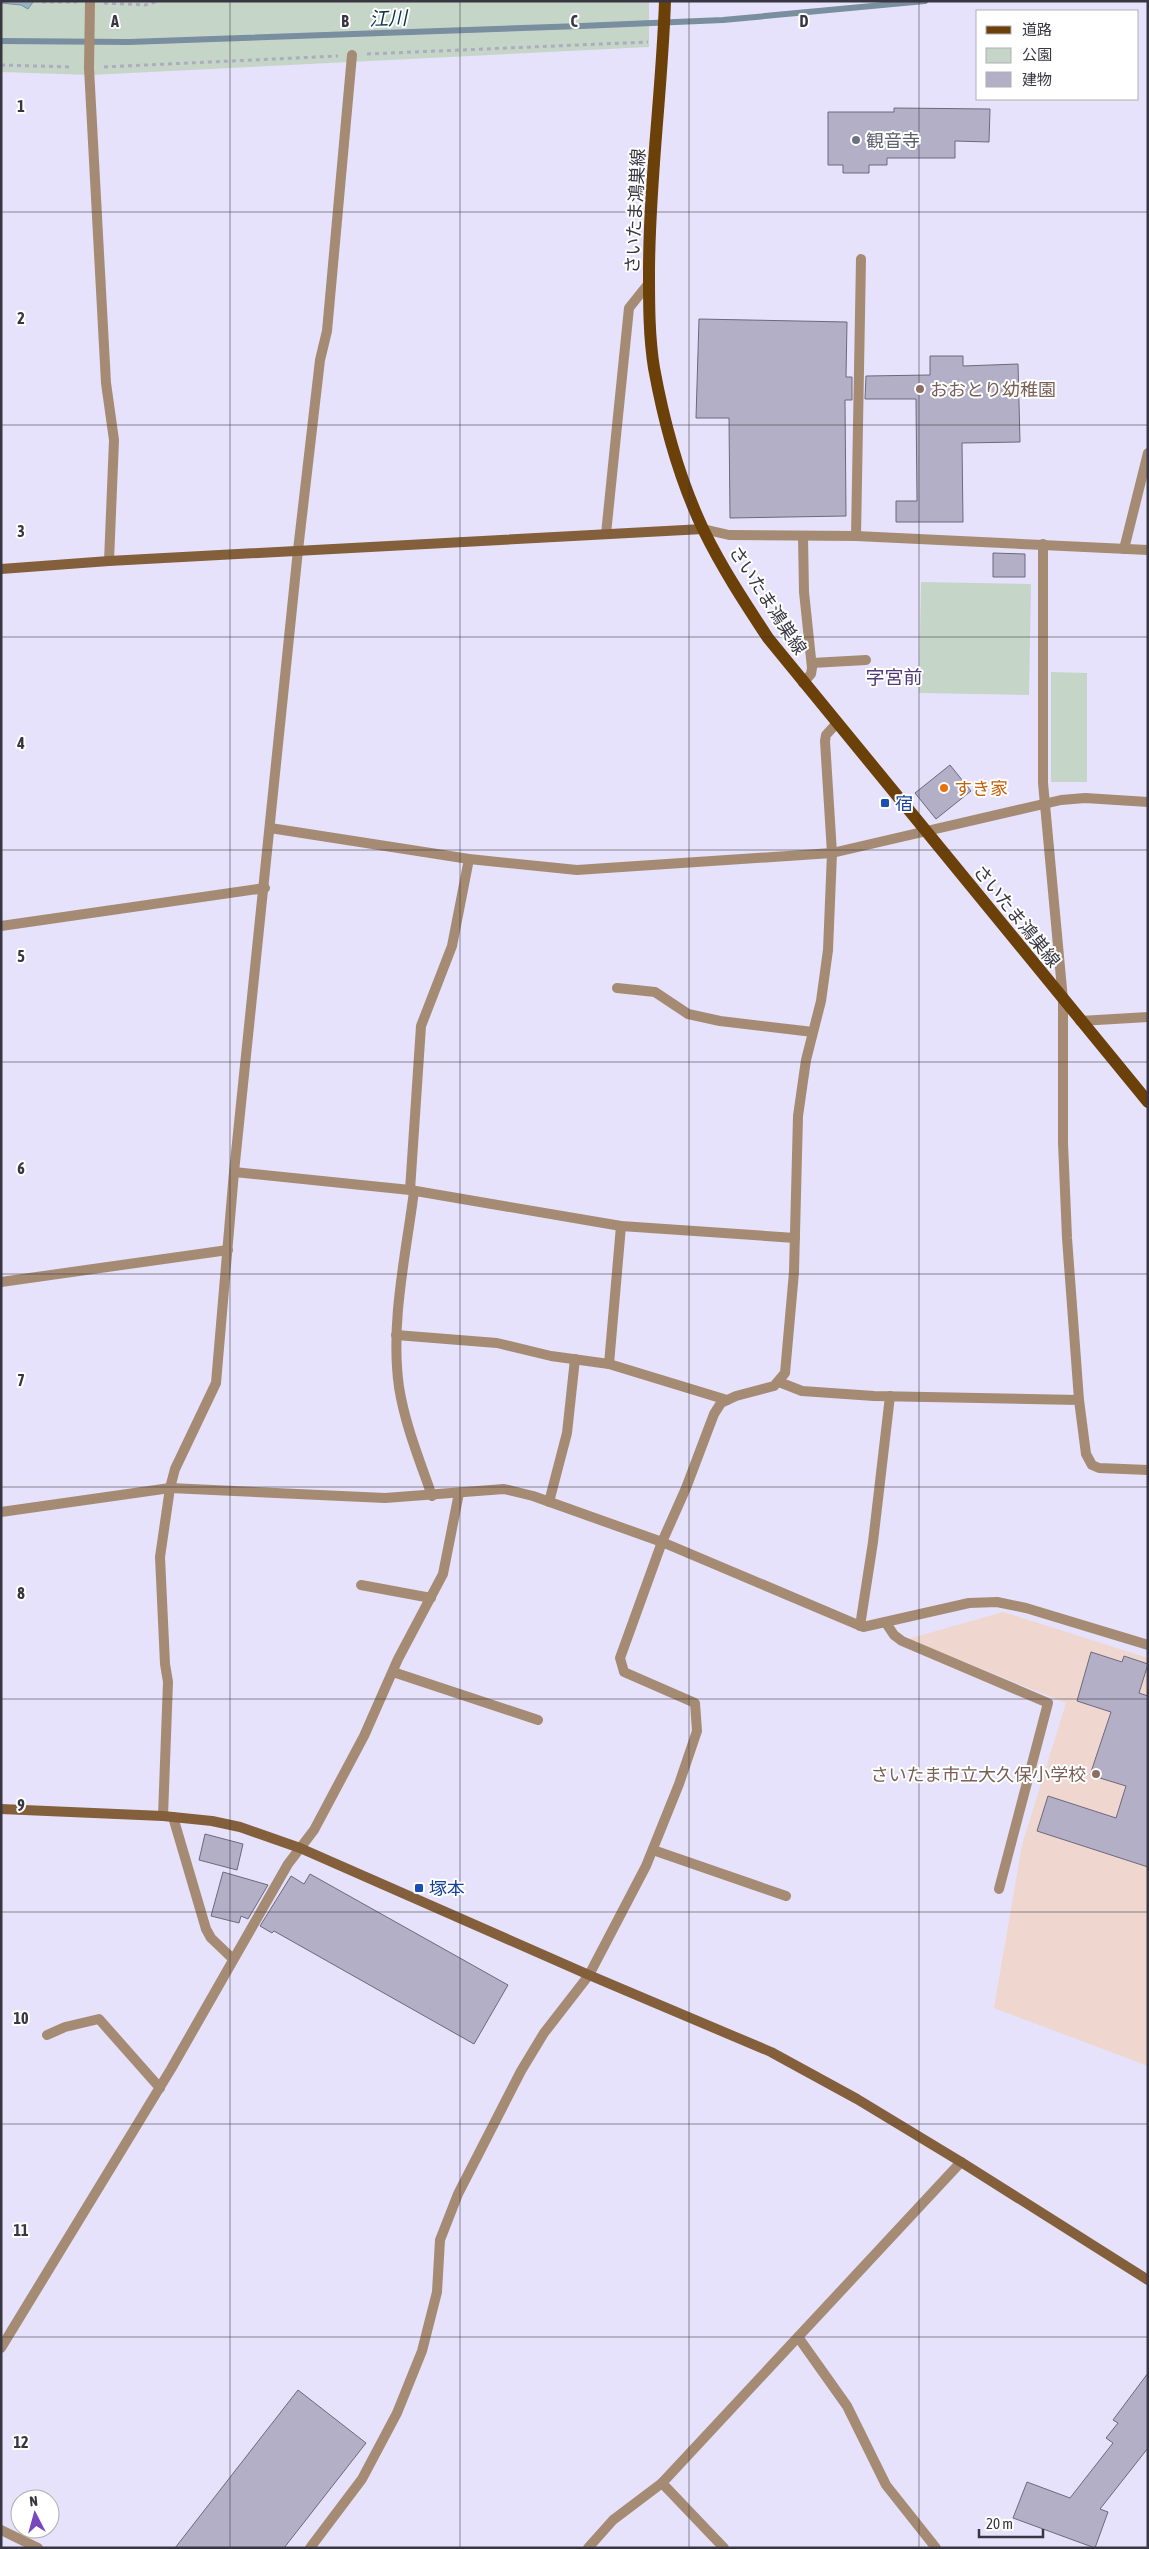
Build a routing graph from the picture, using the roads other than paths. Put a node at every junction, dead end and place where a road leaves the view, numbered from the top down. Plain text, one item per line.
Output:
1 (665, 1) edge
2 (89, 2) edge
3 (352, 55) road end
4 (861, 259) dead end
5 (649, 283) junction
6 (1148, 453) edge
7 (703, 529) junction
8 (606, 534) junction
9 (803, 536) junction
10 (856, 536) junction
11 (1043, 544) junction
12 (1124, 549) junction
13 (298, 550) junction
14 (1148, 550) edge
15 (109, 560) junction
16 (1, 569) edge
17 (866, 660) dead end
18 (812, 663) junction
19 (803, 683) junction
20 (836, 724) junction
21 (1045, 802) junction
22 (1148, 802) edge
23 (270, 828) junction
24 (926, 832) junction
25 (832, 853) junction
26 (469, 859) junction
27 (264, 888) junction
28 (1, 926) edge
29 (617, 988) dead end
30 (1064, 1000) junction
31 (1148, 1017) edge
32 (1080, 1021) junction
33 (813, 1032) junction
34 (1148, 1102) edge
35 (234, 1172) junction
36 (412, 1190) junction
37 (621, 1226) junction
38 (795, 1238) junction
39 (228, 1250) junction
40 (1, 1282) edge
41 (396, 1334) junction
42 (575, 1359) junction
43 (609, 1364) junction
44 (779, 1382) junction
45 (890, 1396) junction
46 (728, 1400) junction
47 (1079, 1400) junction
48 (1148, 1470) edge
49 (170, 1488) junction
50 (459, 1494) junction
51 (432, 1496) junction
52 (549, 1502) junction
53 (1, 1512) edge
54 (662, 1542) junction
55 (361, 1586) dead end
56 (432, 1598) junction
57 (886, 1623) junction
58 (860, 1626) junction
59 (1148, 1646) edge
60 (393, 1672) junction
61 (538, 1720) dead end
62 (1, 1809) edge
63 (168, 1816) junction
64 (300, 1848) junction
65 (653, 1850) junction
66 (999, 1889) dead end
67 (786, 1896) dead end
68 (233, 1959) junction
69 (589, 1975) junction
70 (47, 2035) dead end
71 (160, 2088) junction
72 (962, 2162) junction
73 (1148, 2280) edge
74 (798, 2337) junction
75 (1, 2348) edge
76 (662, 2483) junction
77 (1, 2530) edge
78 (38, 2548) edge
79 (310, 2548) edge
80 (588, 2548) edge
81 (724, 2548) edge
82 (936, 2548) edge

1 - 5 main road, さいたま鴻巣線
2 - 15 street
3 - 13 street
4 - 10 street
5 - 7 main road, さいたま鴻巣線
5 - 8 street
6 - 12 street
7 - 8 street
7 - 9 street
7 - 19 main road, さいたま鴻巣線
8 - 13 street
9 - 10 street
9 - 18 street
10 - 11 street
11 - 12 street
11 - 21 street
12 - 14 street
13 - 15 street
13 - 23 street
15 - 16 street
17 - 18 street
18 - 19 street
19 - 20 main road, さいたま鴻巣線
20 - 24 main road, さいたま鴻巣線
20 - 25 street
21 - 22 street
21 - 24 street
21 - 30 street
23 - 26 street
23 - 27 street
24 - 25 street
24 - 30 main road, さいたま鴻巣線
25 - 26 street
25 - 33 street
26 - 36 street
27 - 28 street
27 - 35 street
29 - 33 street
30 - 32 main road, さいたま鴻巣線
30 - 47 street
31 - 32 street
32 - 34 main road, さいたま鴻巣線
33 - 38 street
35 - 36 street
35 - 39 street
36 - 37 street
36 - 41 street
37 - 38 street
37 - 43 street
38 - 44 street
39 - 40 street
39 - 49 street
41 - 42 street
41 - 51 street
42 - 43 street
42 - 52 street
43 - 46 street
44 - 45 street
44 - 46 street
45 - 47 street
45 - 58 street
46 - 54 street
47 - 48 street
49 - 51 street
49 - 53 street
49 - 63 street
50 - 51 street
50 - 52 street
50 - 56 street
52 - 54 street
54 - 58 street
54 - 65 street
55 - 56 street
56 - 60 street
57 - 58 street
57 - 59 street
57 - 66 street
60 - 61 street
60 - 64 street
62 - 63 street
63 - 64 street
63 - 68 street
64 - 68 street
64 - 69 street
65 - 67 street
65 - 69 street
68 - 71 street
69 - 72 street
69 - 79 street
70 - 71 street
71 - 75 street
72 - 73 street
72 - 74 street
74 - 76 street
74 - 82 street
76 - 80 street
76 - 81 street
77 - 78 street

